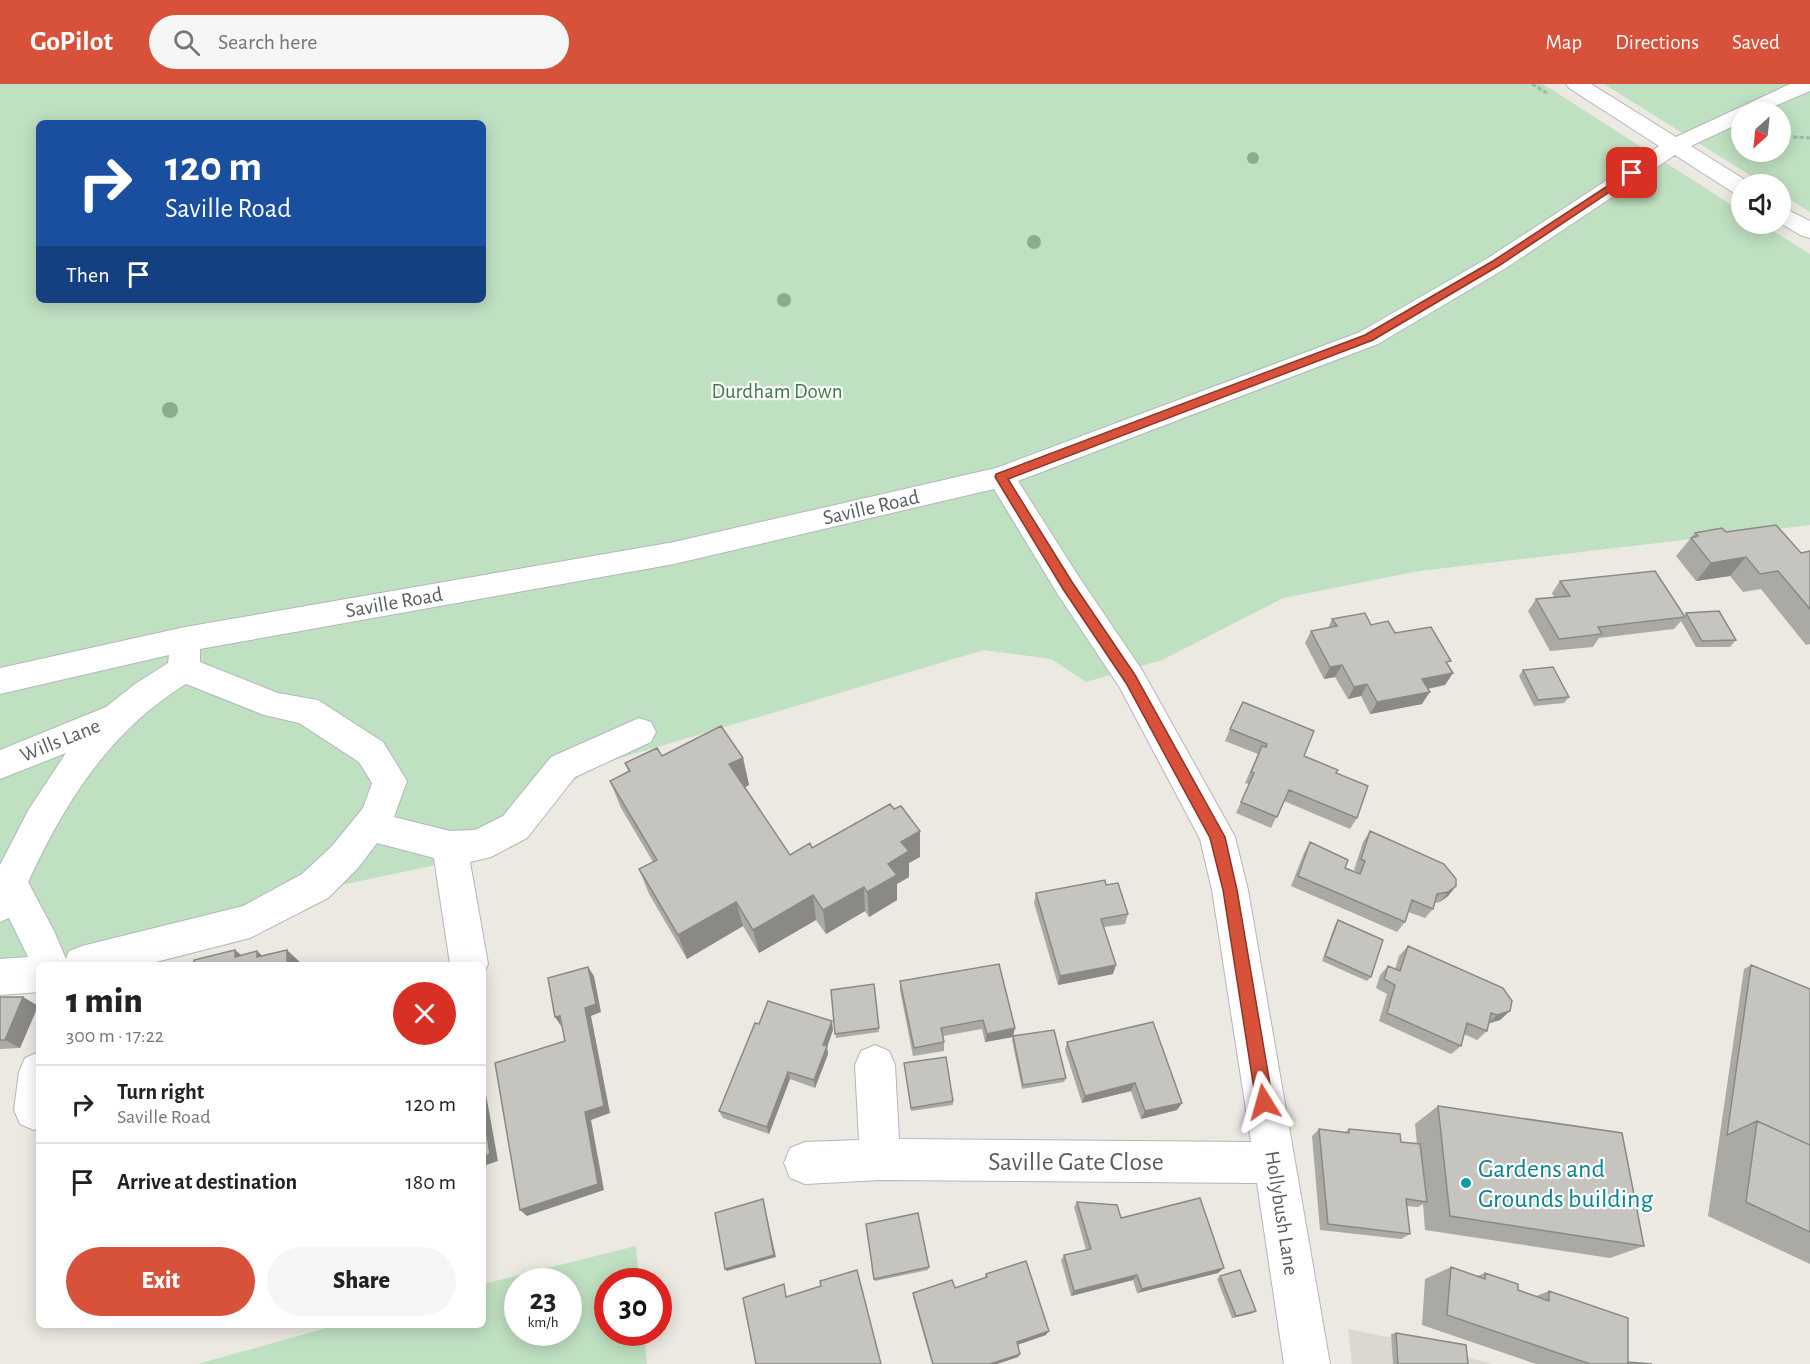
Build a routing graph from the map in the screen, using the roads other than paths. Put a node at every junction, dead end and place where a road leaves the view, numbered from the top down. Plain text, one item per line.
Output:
1 (1576, 84) edge
2 (1808, 84) edge
3 (1768, 102) edge
4 (1731, 119) edge
5 (1674, 146) junction
6 (1731, 181) edge
7 (1791, 220) edge
8 (1810, 231) edge
9 (1000, 477) junction
10 (184, 654) junction
11 (0, 681) edge
12 (119, 716) junction
13 (639, 732) dead end
14 (0, 765) edge
15 (370, 826) junction
16 (450, 847) junction
17 (5, 894) edge
18 (48, 962) edge
19 (90, 962) edge
20 (469, 962) edge
21 (36, 974) edge
22 (0, 977) edge
23 (874, 1065) dead end
24 (36, 1095) edge
25 (34, 1110) dead end
26 (880, 1159) junction
27 (805, 1163) dead end
28 (1273, 1163) junction
29 (1307, 1364) edge

1 - 5 street
2 - 3 street, Saville Road
4 - 5 street, Saville Road
5 - 6 street
5 - 9 street, Saville Road
7 - 8 street
9 - 10 street, Saville Road
9 - 28 street, Hollybush Lane
10 - 11 street, Saville Road
10 - 12 street
10 - 15 street
12 - 14 street, Wills Lane
12 - 17 street
13 - 16 street
15 - 16 street
15 - 19 street
16 - 20 street
17 - 18 street
21 - 22 street
23 - 26 street
24 - 25 street
26 - 27 street, Saville Gate Close
26 - 28 street, Saville Gate Close
28 - 29 street, Hollybush Lane

